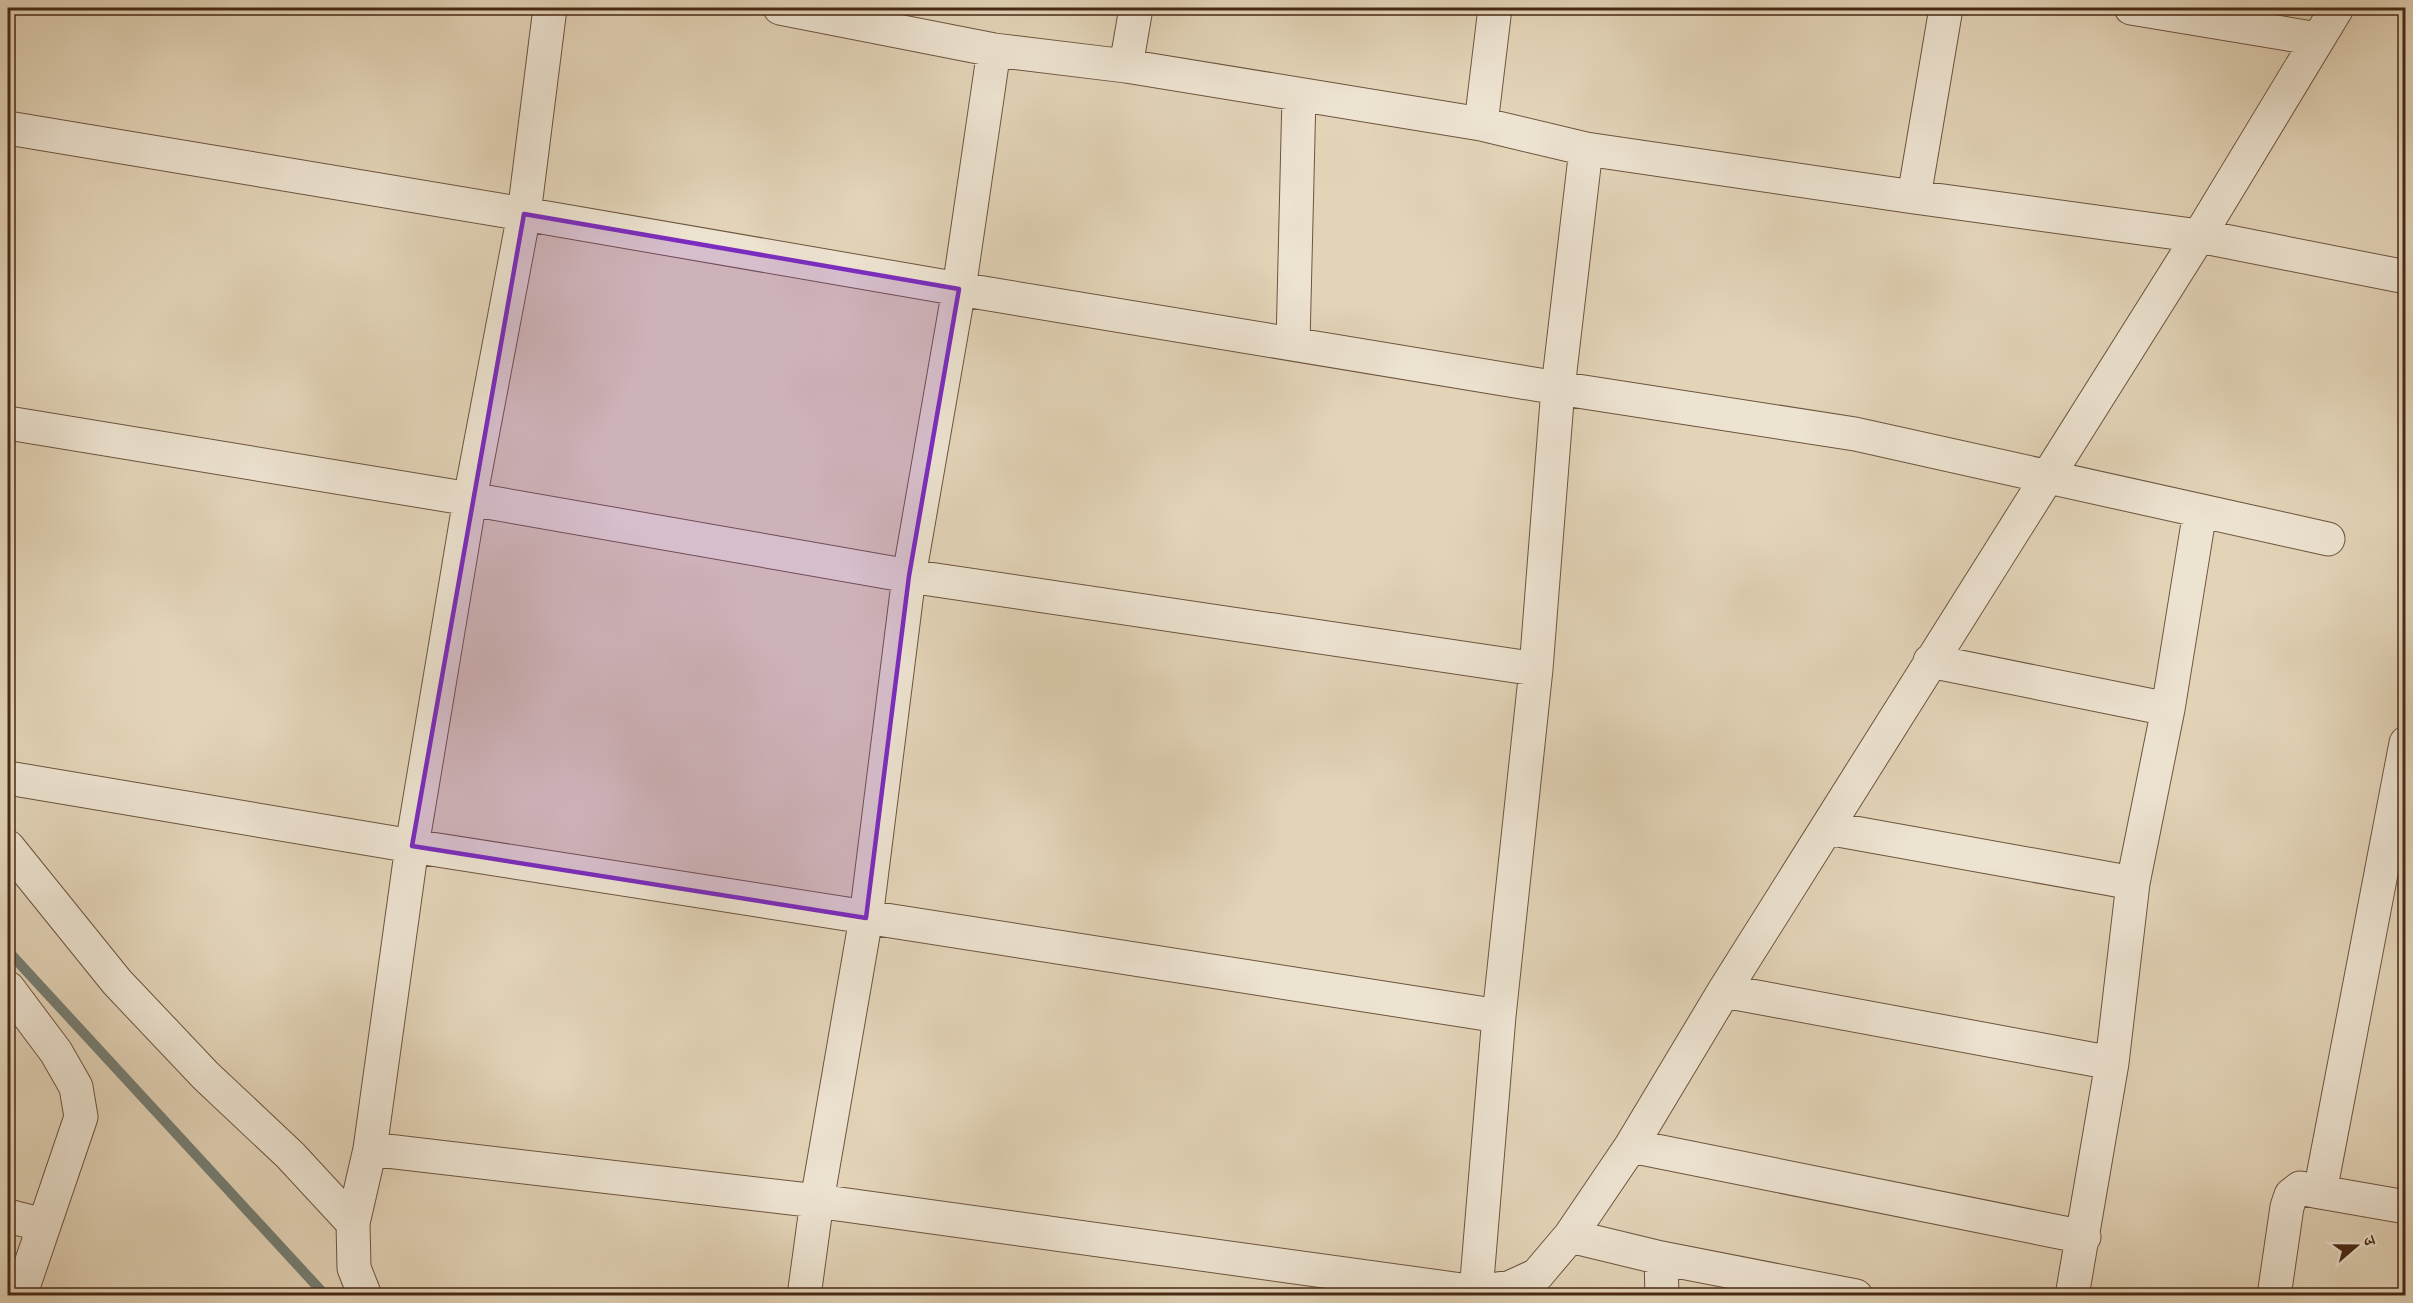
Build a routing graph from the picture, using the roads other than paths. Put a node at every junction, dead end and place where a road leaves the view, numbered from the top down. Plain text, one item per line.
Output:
1 (550, 8) edge
2 (780, 8) edge
3 (1136, 8) edge
4 (1495, 8) edge
5 (1946, 8) edge
6 (2131, 8) edge
7 (2337, 8) edge
8 (2318, 39) junction
9 (994, 50) junction
10 (1126, 66) junction
11 (1299, 95) junction
12 (1481, 124) junction
13 (8, 128) edge
14 (1586, 148) junction
15 (1914, 197) junction
16 (524, 214) junction
17 (2199, 236) junction
18 (2406, 277) edge
19 (959, 289) junction
20 (1293, 344) junction
21 (1558, 388) junction
22 (8, 423) edge
23 (2048, 475) junction
24 (470, 500) junction
25 (2200, 511) junction
26 (2328, 539) dead end
27 (909, 576) junction
28 (1930, 661) junction
29 (1536, 669) junction
30 (2168, 709) junction
31 (2406, 743) edge
32 (8, 778) edge
33 (1827, 828) junction
34 (412, 846) junction
35 (8, 847) edge
36 (2133, 883) junction
37 (866, 918) junction
38 (8, 988) edge
39 (1724, 990) junction
40 (1499, 1016) junction
41 (2112, 1063) junction
42 (1631, 1146) junction
43 (370, 1149) junction
44 (2320, 1192) junction
45 (817, 1201) junction
46 (2406, 1208) edge
47 (8, 1216) edge
48 (353, 1223) junction
49 (43, 1225) junction
50 (1570, 1236) junction
51 (2084, 1237) junction
52 (1661, 1258) junction
53 (1476, 1292) junction
54 (21, 1296) edge
55 (365, 1296) edge
56 (804, 1296) edge
57 (1662, 1296) edge
58 (1856, 1296) edge
59 (2073, 1296) edge
60 (2274, 1296) edge

1 - 16 street
2 - 9 street
3 - 10 street
4 - 12 street
5 - 15 street
6 - 8 street
7 - 8 street
8 - 17 street
9 - 10 street
9 - 19 street
10 - 11 street
11 - 12 street
11 - 20 street
12 - 14 street
13 - 16 street
14 - 15 street
14 - 21 street
15 - 17 street
16 - 19 street
16 - 24 street
17 - 18 street
17 - 23 street
19 - 20 street
19 - 27 street
20 - 21 street
21 - 23 street
21 - 29 street
22 - 24 street
23 - 25 street
23 - 28 street
24 - 27 street
24 - 34 street
25 - 26 street
25 - 30 street
27 - 29 street
27 - 37 street
28 - 30 street
28 - 33 street
29 - 40 street
30 - 36 street
31 - 44 street
32 - 34 street
33 - 36 street
33 - 39 street
34 - 37 street
34 - 43 street
35 - 48 street
36 - 41 street
37 - 40 street
37 - 45 street
38 - 49 street
39 - 41 street
39 - 42 street
40 - 53 street
41 - 51 street
42 - 50 street
42 - 51 street
43 - 45 street
43 - 48 street
44 - 46 street
44 - 60 street
45 - 53 street
45 - 56 street
47 - 49 street
48 - 55 street
49 - 54 street
50 - 52 street
50 - 53 street
51 - 59 street
52 - 57 street
52 - 58 street

